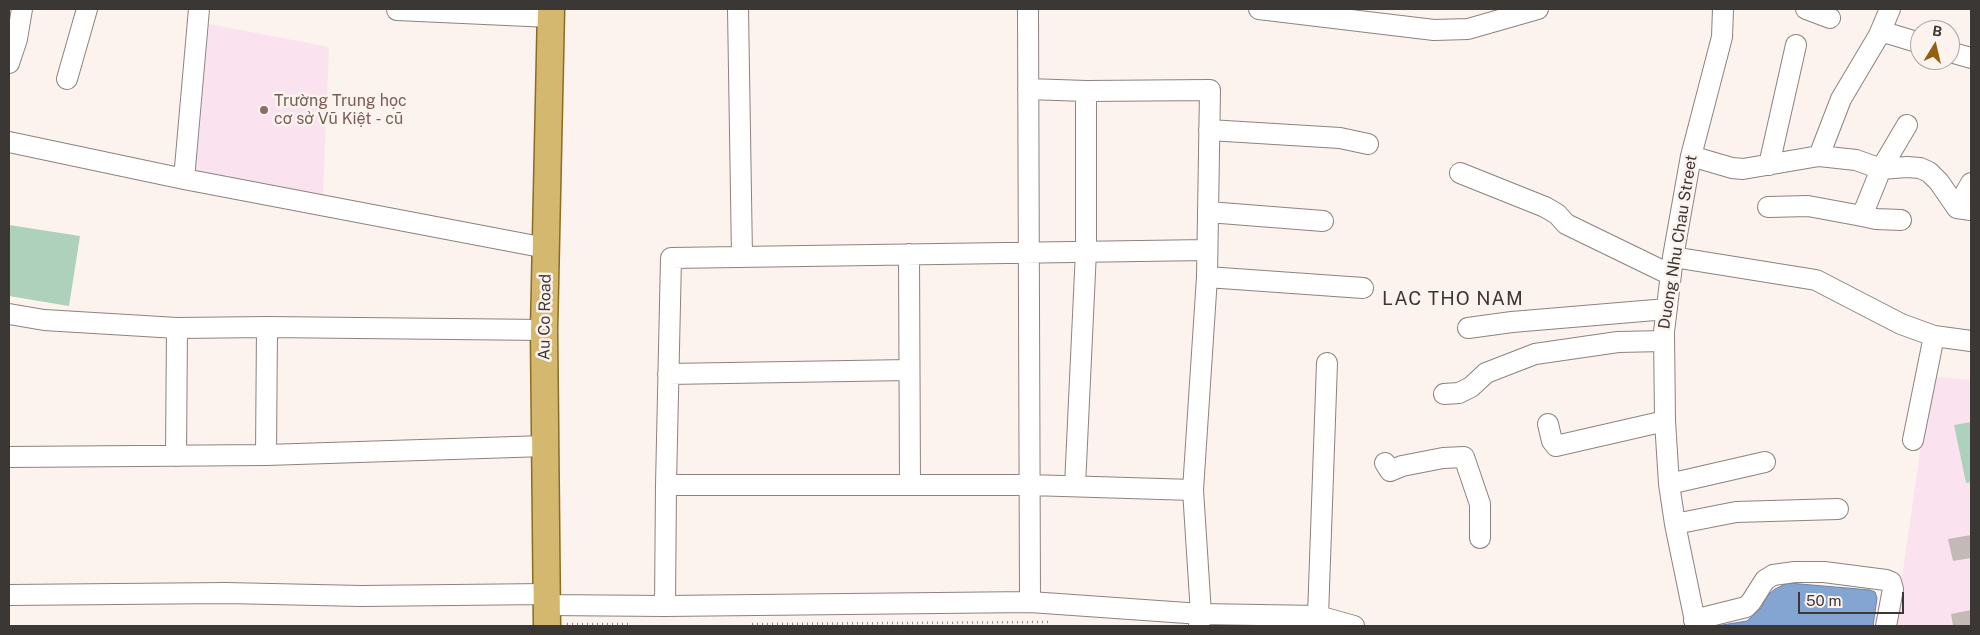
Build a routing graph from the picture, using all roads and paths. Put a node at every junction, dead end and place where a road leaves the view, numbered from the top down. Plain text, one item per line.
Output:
1 (22, 9) edge
2 (87, 9) edge
3 (199, 9) edge
4 (738, 9) edge
5 (1028, 9) edge
6 (1259, 9) edge
7 (1538, 9) edge
8 (1723, 9) edge
9 (1806, 9) edge
10 (1890, 9) edge
11 (397, 10) edge
12 (551, 13) edge
13 (1334, 14) edge
14 (1830, 18) dead end
15 (1879, 34) junction
16 (1910, 40) edge
17 (1796, 45) dead end
18 (9, 63) edge
19 (67, 79) dead end
20 (1028, 89) junction
21 (1086, 91) junction
22 (1907, 125) dead end
23 (1209, 130) junction
24 (9, 142) edge
25 (1368, 144) dead end
26 (1691, 156) junction
27 (1818, 156) junction
28 (1769, 165) junction
29 (1881, 169) junction
30 (1460, 174) dead end
31 (184, 179) junction
32 (1971, 182) edge
33 (1768, 207) dead end
34 (1964, 209) edge
35 (1208, 212) junction
36 (1862, 216) junction
37 (1901, 220) dead end
38 (1323, 221) dead end
39 (546, 248) junction
40 (1207, 250) junction
41 (1086, 251) junction
42 (1029, 252) junction
43 (909, 254) junction
44 (742, 256) junction
45 (1672, 266) junction
46 (1207, 277) junction
47 (1363, 288) dead end
48 (1667, 309) junction
49 (9, 314) edge
50 (267, 326) junction
51 (177, 328) junction
52 (1468, 328) dead end
53 (544, 330) junction
54 (1934, 336) junction
55 (1664, 341) junction
56 (1971, 341) edge
57 (1326, 363) dead end
58 (909, 370) junction
59 (668, 374) junction
60 (1444, 394) dead end
61 (1665, 421) junction
62 (1548, 424) dead end
63 (1913, 440) dead end
64 (545, 446) junction
65 (266, 455) junction
66 (176, 456) junction
67 (9, 457) edge
68 (1385, 462) dead end
69 (1765, 462) dead end
70 (1669, 484) junction
71 (666, 485) junction
72 (910, 485) junction
73 (1030, 485) junction
74 (1075, 486) junction
75 (1193, 490) junction
76 (1838, 509) dead end
77 (1675, 524) junction
78 (1480, 538) dead end
79 (9, 595) edge
80 (1030, 602) junction
81 (665, 606) junction
82 (547, 613) edge
83 (1318, 616) junction
84 (1200, 620) edge
85 (1057, 622) dead end
86 (1695, 623) edge
87 (635, 624) dead end
88 (752, 624) dead end
89 (1354, 626) edge
90 (1886, 626) edge

1 - 18 street
2 - 19 street
3 - 31 street
4 - 44 street
5 - 20 street
6 - 13 street
7 - 13 street
8 - 26 street, Duong Nhu Chau Street
9 - 14 street
10 - 15 street
11 - 12 street
12 - 39 main road, Au Co Road
15 - 16 street
15 - 27 street
17 - 28 street
20 - 21 street
20 - 42 street
21 - 23 street
21 - 41 street
22 - 29 street
23 - 25 street
23 - 35 street
24 - 31 street
26 - 28 street
26 - 45 street, Duong Nhu Chau Street
27 - 28 street
27 - 29 street
29 - 34 street
29 - 36 street
30 - 45 street
31 - 39 street
32 - 34 street
33 - 36 street
35 - 38 street
35 - 40 street
36 - 37 street
39 - 53 main road, Au Co Road
40 - 41 street
40 - 46 street
41 - 42 street
41 - 74 street
42 - 43 street
42 - 73 street
43 - 44 street
43 - 58 street
44 - 59 street
45 - 48 street, Duong Nhu Chau Street
45 - 54 street
46 - 47 street
46 - 75 street
48 - 52 street
48 - 55 street, Duong Nhu Chau Street
49 - 51 street
50 - 51 street
50 - 53 street
50 - 65 street
51 - 66 street
53 - 64 main road, Au Co Road
54 - 56 street
54 - 63 street
55 - 60 street
55 - 61 street, Duong Nhu Chau Street
57 - 83 street
58 - 59 street
58 - 72 street
59 - 71 street
61 - 62 street
61 - 70 street, Duong Nhu Chau Street
64 - 65 street
64 - 82 main road, Au Co Road
65 - 66 street
66 - 67 street
68 - 78 street
69 - 70 street
70 - 77 street, Duong Nhu Chau Street
71 - 72 street
71 - 81 street
72 - 73 street
73 - 74 street
73 - 80 street
74 - 75 street
75 - 84 street
76 - 77 street
77 - 86 street, Duong Nhu Chau Street
79 - 82 street
80 - 81 street
80 - 84 street
81 - 82 street
82 - 87 path
83 - 84 street
83 - 89 street
85 - 88 path
86 - 90 street

